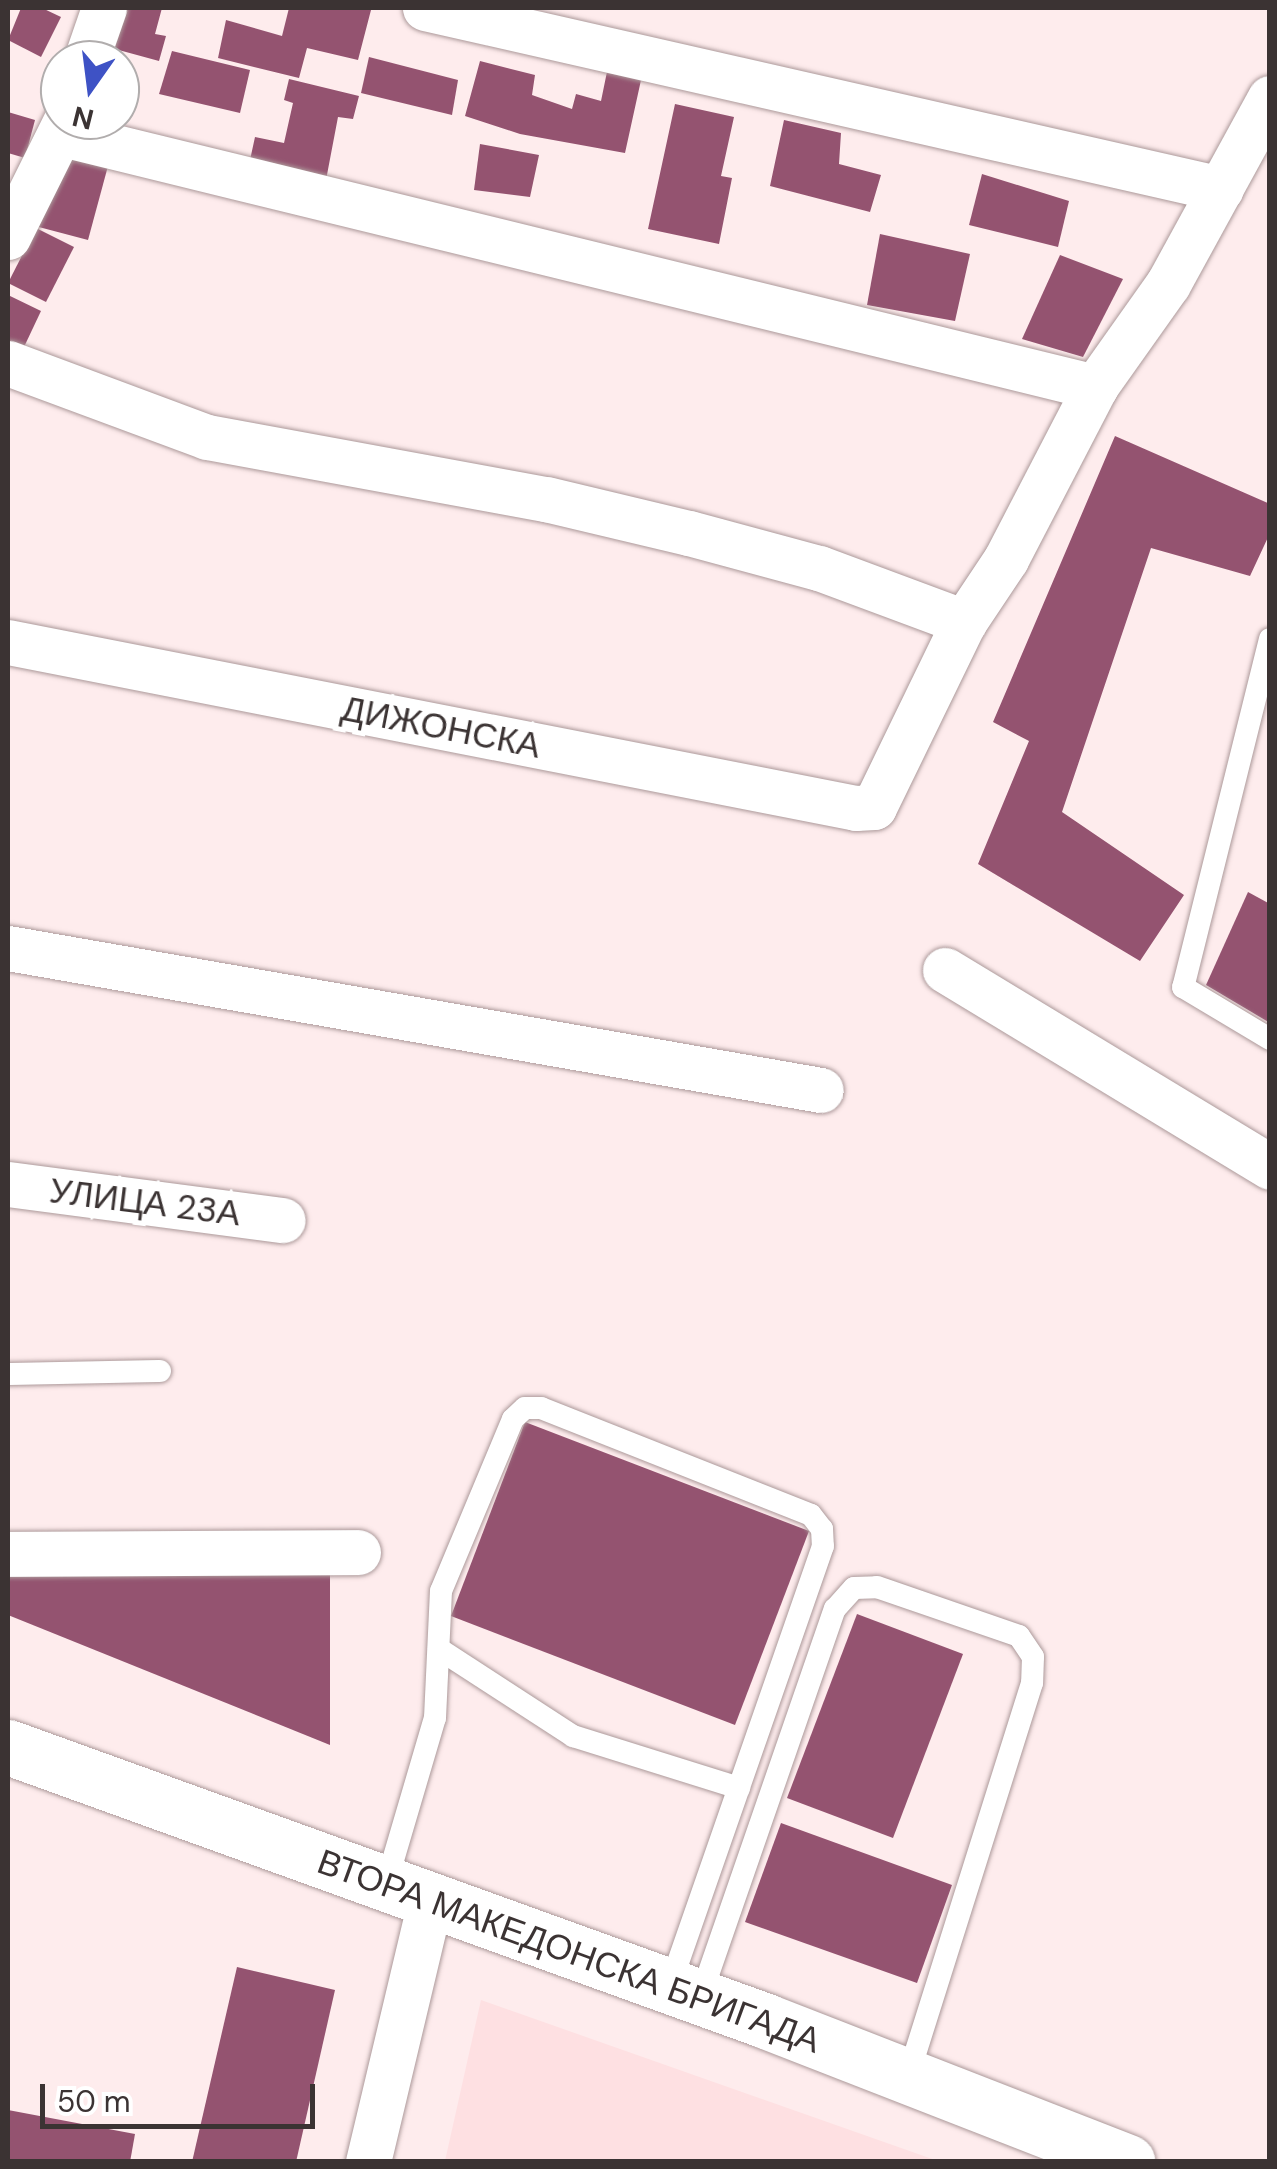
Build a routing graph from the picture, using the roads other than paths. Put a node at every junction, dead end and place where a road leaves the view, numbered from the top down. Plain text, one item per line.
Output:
1 (104, 8) edge
2 (425, 8) edge
3 (93, 40) edge
4 (1270, 98) edge
5 (57, 140) edge
6 (116, 140) edge
7 (1221, 189) junction
8 (8, 237) edge
9 (8, 363) edge
10 (1095, 387) junction
11 (964, 622) junction
12 (1270, 639) edge
13 (8, 642) edge
14 (8, 948) edge
15 (944, 970) dead end
16 (1270, 1040) edge
17 (821, 1090) dead end
18 (1270, 1167) edge
19 (8, 1184) edge
20 (283, 1220) dead end
21 (160, 1371) dead end
22 (8, 1374) edge
23 (358, 1552) dead end
24 (8, 1554) edge
25 (439, 1649) junction
26 (8, 1747) edge
27 (739, 1788) junction
28 (408, 1893) junction
29 (684, 1992) junction
30 (908, 2076) junction
31 (368, 2162) edge
32 (1128, 2162) edge

1 - 3 street
2 - 7 street
4 - 7 street
5 - 8 street
6 - 10 street
7 - 10 street
9 - 11 street
10 - 11 street
11 - 13 street, ДИЖОНСКА
12 - 16 lane
14 - 17 street
15 - 18 street
19 - 20 street, УЛИЦА 23А
21 - 22 lane
23 - 24 street
25 - 27 lane
25 - 27 lane
25 - 28 lane
26 - 28 street, ВТОРА МАКЕДОНСКА БРИГАДА
27 - 29 lane
28 - 29 street, ВТОРА МАКЕДОНСКА БРИГАДА
28 - 31 street
29 - 30 street, ВТОРА МАКЕДОНСКА БРИГАДА
29 - 30 lane
30 - 32 street, ВТОРА МАКЕДОНСКА БРИГАДА

